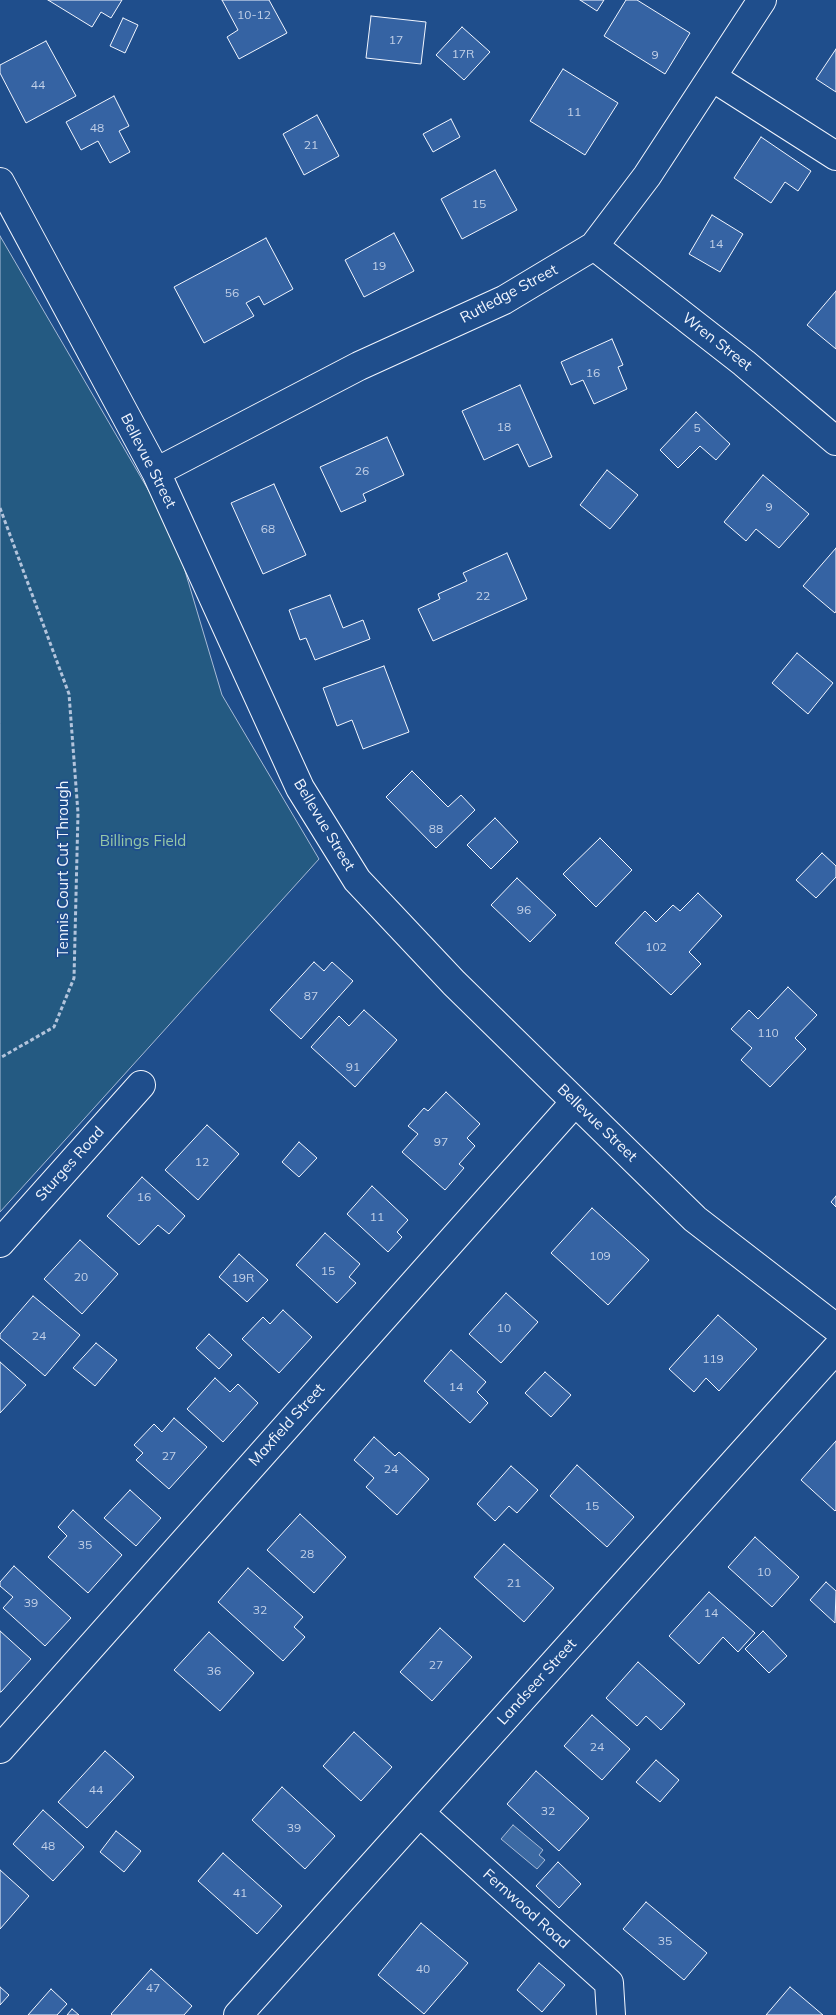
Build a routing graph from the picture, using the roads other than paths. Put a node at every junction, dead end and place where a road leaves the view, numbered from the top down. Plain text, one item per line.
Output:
1 (762, 0) edge
2 (712, 77) junction
3 (836, 156) edge
4 (0, 182) edge
5 (594, 246) junction
6 (836, 441) edge
7 (156, 472) junction
8 (141, 1085) dead end
9 (574, 1102) junction
10 (0, 1243) edge
11 (836, 1328) edge
12 (836, 1349) edge
13 (0, 1749) edge
14 (420, 1813) junction
15 (238, 2015) edge
16 (611, 2015) edge

1 - 2 street, Rutledge Street
2 - 3 street
2 - 5 street, Rutledge Street
4 - 7 street, Bellevue Street
5 - 6 street, Wren Street
5 - 7 street, Rutledge Street
7 - 9 street, Bellevue Street
8 - 10 street, Sturges Road
9 - 11 street, Bellevue Street
9 - 13 street, Maxfield Street
12 - 14 street, Landseer Street
14 - 15 street, Landseer Street
14 - 16 street, Fernwood Road

